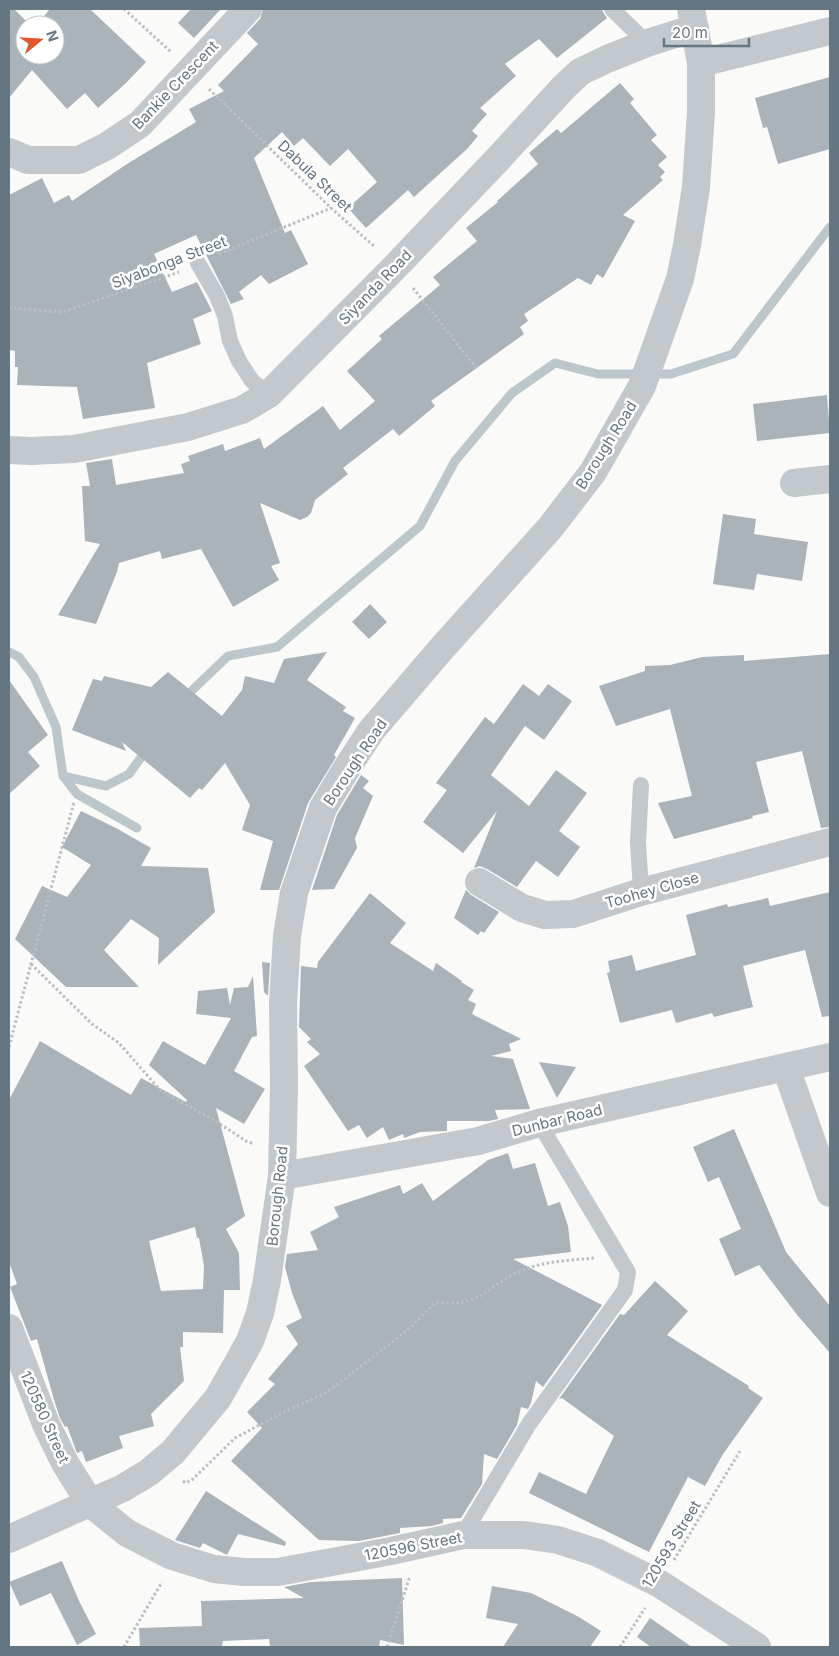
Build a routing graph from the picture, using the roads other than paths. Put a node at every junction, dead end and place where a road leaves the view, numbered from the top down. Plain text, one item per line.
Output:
1 (248, 9) edge
2 (612, 9) edge
3 (693, 19) edge
4 (830, 31) edge
5 (647, 43) junction
6 (701, 63) junction
7 (9, 152) edge
8 (198, 263) road end
9 (269, 394) junction
10 (9, 450) edge
11 (830, 479) edge
12 (794, 483) dead end
13 (640, 785) dead end
14 (830, 842) edge
15 (479, 882) dead end
16 (641, 892) junction
17 (830, 1058) edge
18 (786, 1068) junction
19 (539, 1123) junction
20 (282, 1165) junction
21 (830, 1193) edge
22 (9, 1328) edge
23 (90, 1503) junction
24 (463, 1535) junction
25 (9, 1539) edge
26 (757, 1647) edge

1 - 7 street, Bankie Crescent
2 - 5 lane
3 - 5 street, Siyanda Road
3 - 6 street, Borough Road
4 - 6 street
5 - 9 street, Siyanda Road
6 - 20 street, Borough Road
8 - 9 lane
9 - 10 street, Siyanda Road
11 - 12 street
13 - 16 lane
14 - 16 street, Toohey Close
15 - 16 street, Toohey Close
17 - 18 street, Dunbar Road
18 - 19 street, Dunbar Road
18 - 21 street
19 - 20 street, Dunbar Road
19 - 24 lane
20 - 23 street, Borough Road
22 - 23 street, 120580 Street
23 - 24 street, 120596 Street
23 - 25 street, Borough Road
24 - 26 street, 120596 Street

